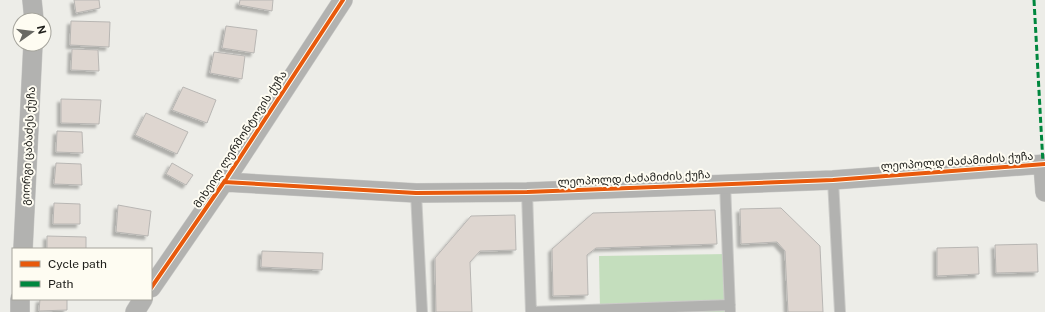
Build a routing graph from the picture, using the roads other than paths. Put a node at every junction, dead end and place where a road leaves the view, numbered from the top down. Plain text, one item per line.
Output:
1 (32, 0) edge
2 (343, 0) edge
3 (33, 12) edge
4 (33, 52) edge
5 (1044, 164) edge
6 (833, 180) junction
7 (224, 182) junction
8 (725, 183) junction
9 (528, 192) junction
10 (1045, 192) edge
11 (416, 193) junction
12 (23, 248) edge
13 (152, 287) edge
14 (20, 300) edge
15 (142, 300) edge
16 (730, 309) edge
17 (20, 312) edge
18 (134, 312) edge
19 (422, 312) edge
20 (530, 312) edge
21 (840, 312) edge

1 - 3 street
2 - 7 street, მიხეილ ლერმონტოვის ქუჩა
4 - 12 street, გიორგი ცაბაძეს ქუჩა
5 - 6 street, ლეოპოლდ ძაძამიძის ქუჩა
5 - 10 street
6 - 8 street, ლეოპოლდ ძაძამიძის ქუჩა
6 - 21 lane
7 - 11 street, ლეოპოლდ ძაძამიძის ქუჩა
7 - 13 street, მიხეილ ლერმონტოვის ქუჩა
8 - 9 street, ლეოპოლდ ძაძამიძის ქუჩა
8 - 16 lane
9 - 11 street, ლეოპოლდ ძაძამიძის ქუჩა
9 - 20 lane
11 - 19 lane
14 - 17 street
15 - 18 street
16 - 20 lane

